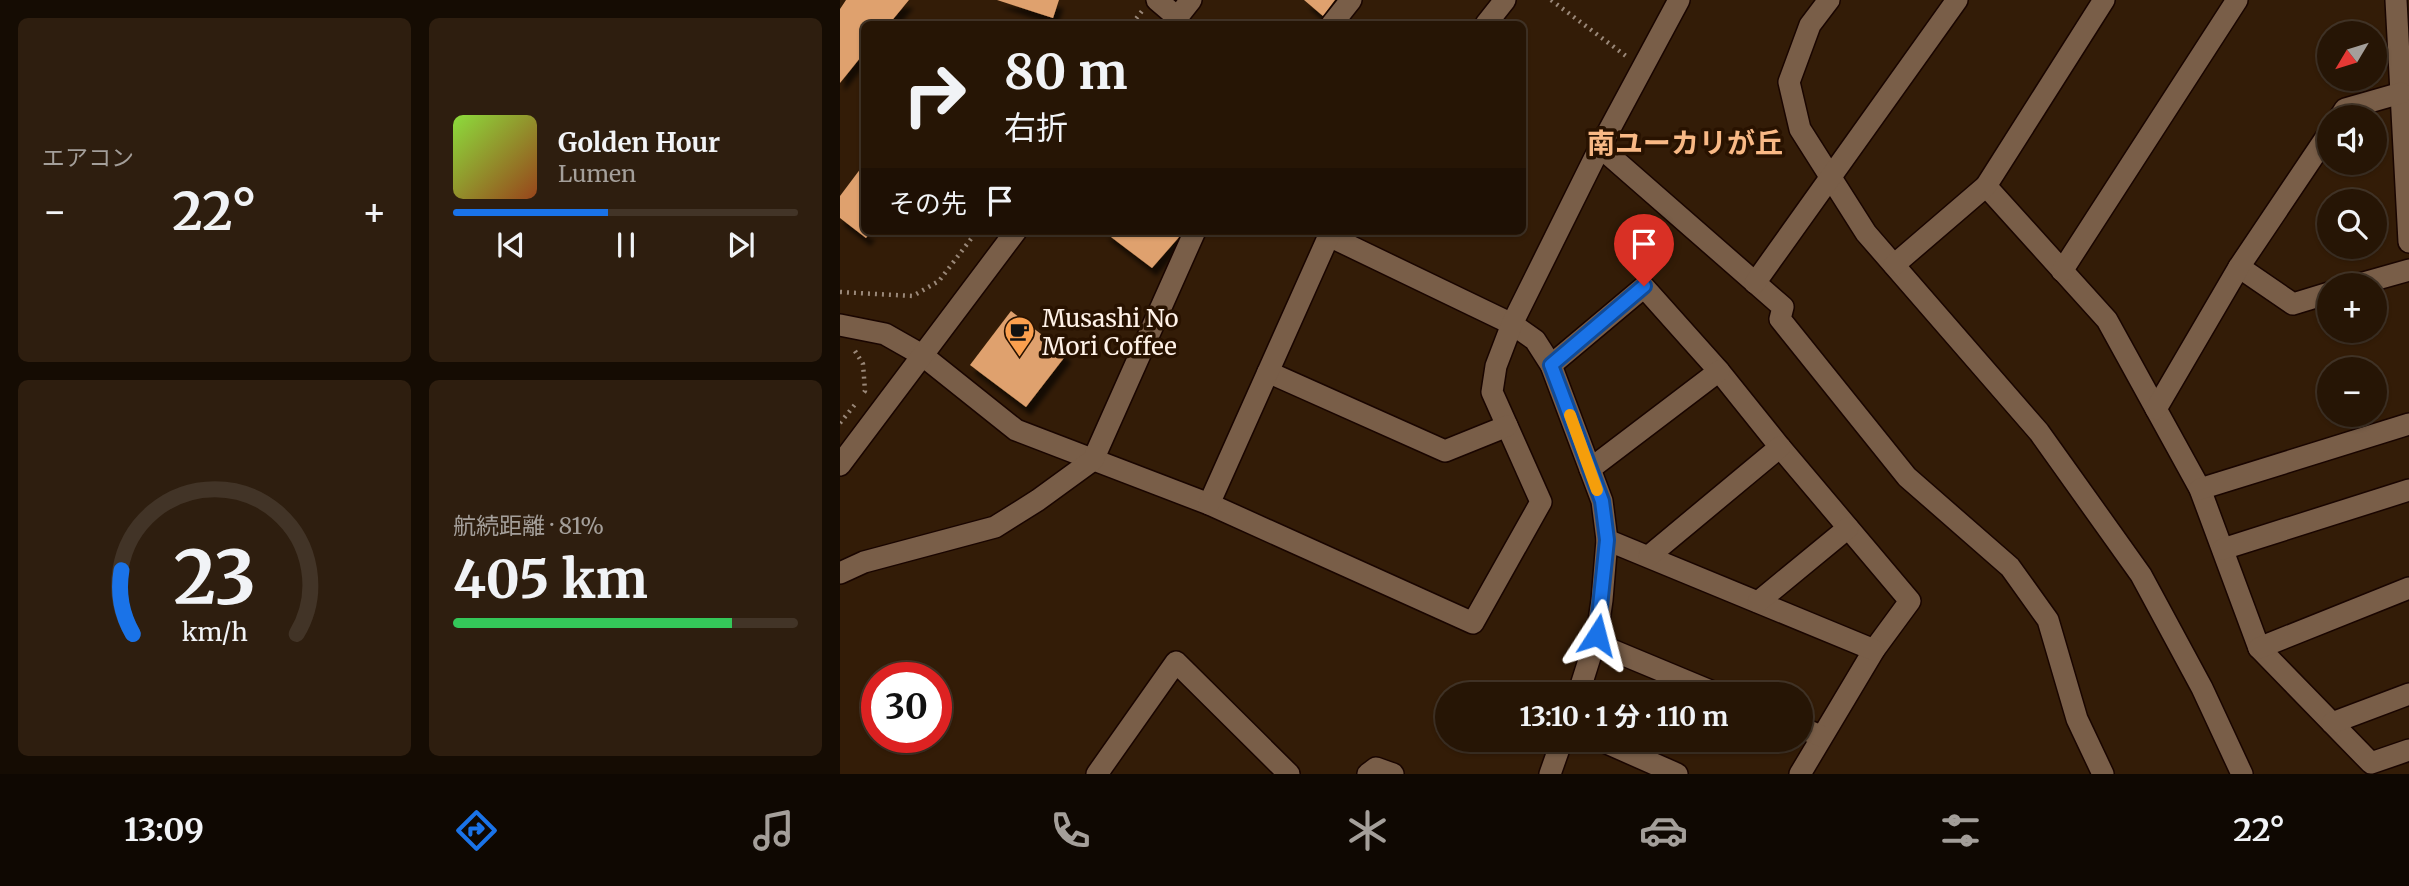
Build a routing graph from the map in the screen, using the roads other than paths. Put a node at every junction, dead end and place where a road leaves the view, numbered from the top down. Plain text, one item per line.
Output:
1 (1191, 0) edge
2 (1351, 0) edge
3 (1505, 0) edge
4 (1679, 0) edge
5 (1829, 0) edge
6 (1957, 0) edge
7 (2104, 0) edge
8 (2237, 0) edge
9 (2396, 0) edge
10 (1150, 5) edge
11 (1174, 21) edge
12 (1334, 21) edge
13 (1488, 21) edge
14 (2401, 93) junction
15 (2359, 105) edge
16 (1600, 147) junction
17 (2317, 151) edge
18 (2407, 161) edge
19 (1831, 178) junction
20 (1986, 186) junction
21 (1013, 235) edge
22 (1193, 235) edge
23 (1329, 235) edge
24 (1334, 235) edge
25 (2409, 242) edge
26 (1894, 265) junction
27 (2239, 267) junction
28 (2409, 270) edge
29 (2062, 271) junction
30 (2387, 276) edge
31 (1755, 283) junction
32 (2317, 297) edge
33 (1512, 324) junction
34 (840, 325) edge
35 (922, 355) junction
36 (1551, 365) junction
37 (1719, 370) junction
38 (1268, 372) junction
39 (2156, 409) junction
40 (2409, 424) edge
41 (1507, 426) junction
42 (1780, 447) junction
43 (1093, 460) junction
44 (840, 465) edge
45 (1590, 469) junction
46 (2200, 489) junction
47 (2409, 490) edge
48 (1209, 504) junction
49 (1849, 528) junction
50 (1607, 540) junction
51 (2223, 549) junction
52 (1649, 556) junction
53 (840, 573) edge
54 (2409, 588) edge
55 (1758, 602) junction
56 (1594, 643) junction
57 (2259, 648) junction
58 (1874, 650) junction
59 (1582, 682) edge
60 (1688, 682) edge
61 (2409, 694) edge
62 (2332, 723) junction
63 (1813, 733) edge
64 (1821, 736) junction
65 (2409, 750) edge
66 (1558, 752) edge
67 (1626, 752) edge
68 (1107, 770) edge
69 (1672, 773) edge
70 (1289, 774) edge
71 (1368, 774) edge
72 (1393, 774) edge
73 (1550, 774) edge
74 (1800, 774) edge
75 (2104, 774) edge
76 (2242, 774) edge

1 - 11 street
2 - 12 street
3 - 13 street
4 - 16 street
5 - 19 street
6 - 19 street
7 - 20 street
8 - 29 street
9 - 14 street
10 - 11 street
14 - 15 street
14 - 18 street
16 - 31 street
16 - 33 street
17 - 27 street
18 - 25 street
19 - 26 street
19 - 31 street
20 - 26 street
20 - 29 street
21 - 35 street
22 - 43 street
23 - 38 street
24 - 33 street
26 - 76 street
27 - 32 street
27 - 39 street
28 - 30 street
29 - 39 street
31 - 75 street
33 - 36 street
33 - 41 street
34 - 35 street
35 - 43 street
35 - 44 street
36 - 37 street
36 - 45 street
37 - 42 street
37 - 45 street
38 - 41 street
38 - 48 street
39 - 46 street
40 - 46 street
41 - 48 street
42 - 49 street
42 - 52 street
43 - 48 street
43 - 53 street
45 - 50 street
46 - 51 street
47 - 51 street
49 - 55 street
49 - 58 street
50 - 52 street
50 - 56 street
51 - 57 street
52 - 55 street
54 - 57 street
55 - 58 street
56 - 59 street
56 - 60 street
57 - 62 street
58 - 64 street
61 - 62 street
62 - 65 street
63 - 64 street
64 - 74 street
66 - 73 street
67 - 69 street
68 - 70 street
71 - 72 street

